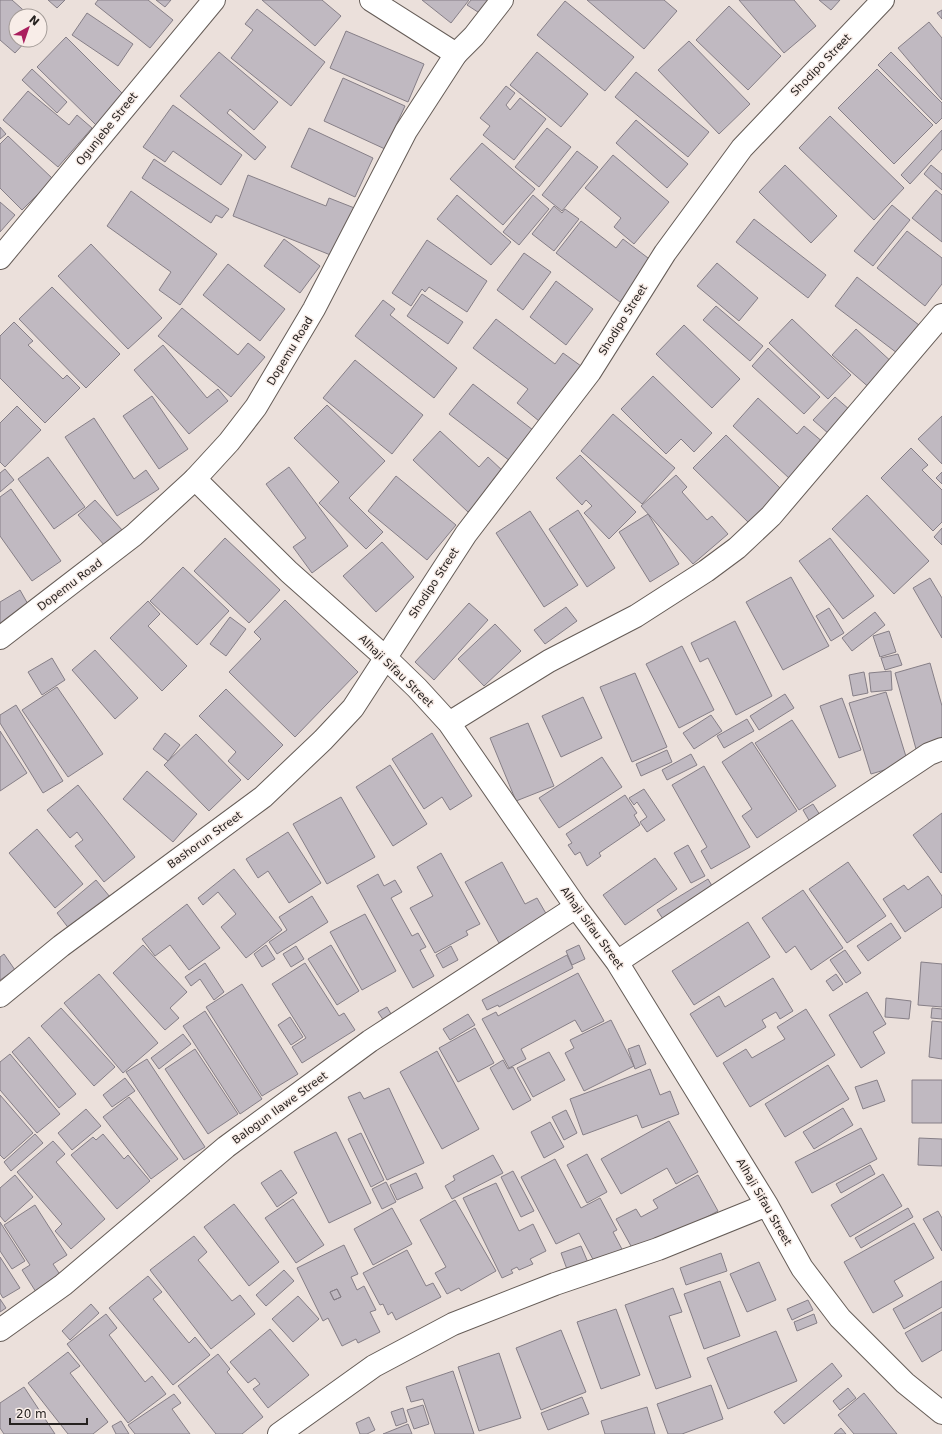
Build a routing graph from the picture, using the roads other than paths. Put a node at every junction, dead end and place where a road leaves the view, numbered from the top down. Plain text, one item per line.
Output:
1 (214, 0) edge
2 (371, 0) edge
3 (502, 0) edge
4 (883, 0) edge
5 (456, 54) junction
6 (0, 258) edge
7 (942, 315) edge
8 (195, 479) junction
9 (0, 638) edge
10 (386, 658) junction
11 (449, 723) junction
12 (942, 749) edge
13 (576, 907) junction
14 (617, 962) junction
15 (0, 996) edge
16 (767, 1205) junction
17 (0, 1330) edge
18 (942, 1414) edge
19 (279, 1434) edge

1 - 6 street, Ogunjebe Street
2 - 5 street
3 - 5 street, Dopemu Road
4 - 10 street, Shodipo Street
5 - 8 street, Dopemu Road
7 - 11 street
8 - 9 street, Dopemu Road
8 - 10 street, Alhaji Sifau Street
10 - 11 street, Alhaji Sifau Street
10 - 15 street, Bashorun Street
11 - 13 street, Alhaji Sifau Street
12 - 14 street
13 - 14 street, Alhaji Sifau Street
13 - 17 street, Balogun Ilawe Street
14 - 16 street, Alhaji Sifau Street
16 - 18 street, Alhaji Sifau Street
16 - 19 street

